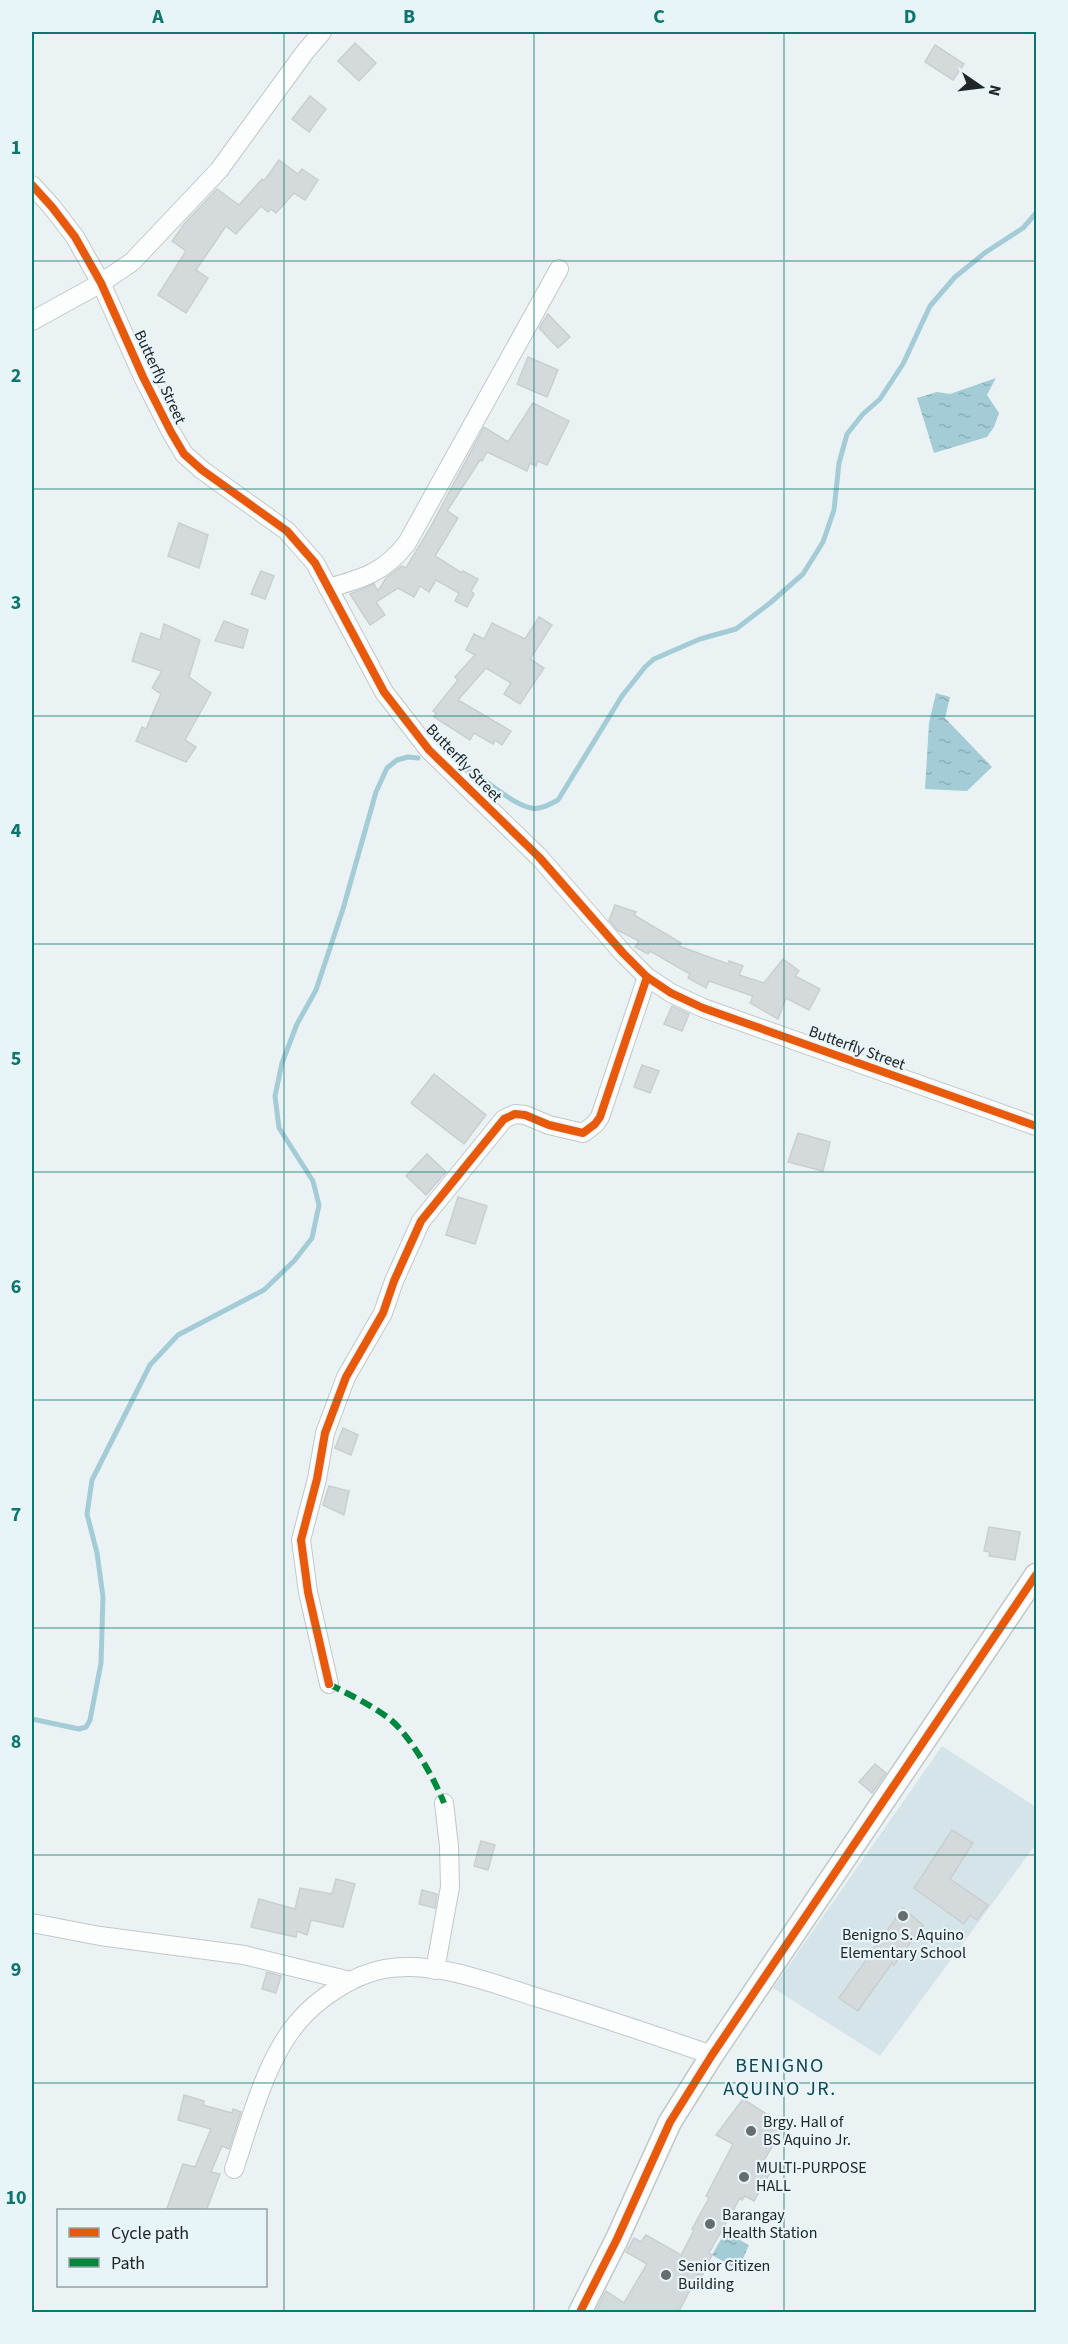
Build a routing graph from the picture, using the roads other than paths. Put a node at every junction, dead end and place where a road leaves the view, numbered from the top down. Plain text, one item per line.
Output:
1 (322, 32) edge
2 (32, 185) edge
3 (559, 269) dead end
4 (101, 283) junction
5 (32, 321) edge
6 (328, 588) junction
7 (647, 977) junction
8 (1036, 1126) edge
9 (1036, 1575) edge
10 (329, 1684) dead end
11 (444, 1803) dead end
12 (32, 1923) edge
13 (435, 1970) junction
14 (350, 1981) junction
15 (712, 2055) junction
16 (234, 2169) dead end
17 (580, 2313) edge

1 - 4 street
2 - 4 street, Butterfly Street
3 - 6 street
4 - 5 street
4 - 6 street, Butterfly Street
6 - 7 street, Butterfly Street
7 - 8 street, Butterfly Street
7 - 10 street
9 - 15 street
11 - 13 street
12 - 14 street
13 - 14 street
13 - 15 street
14 - 16 street
15 - 17 street

